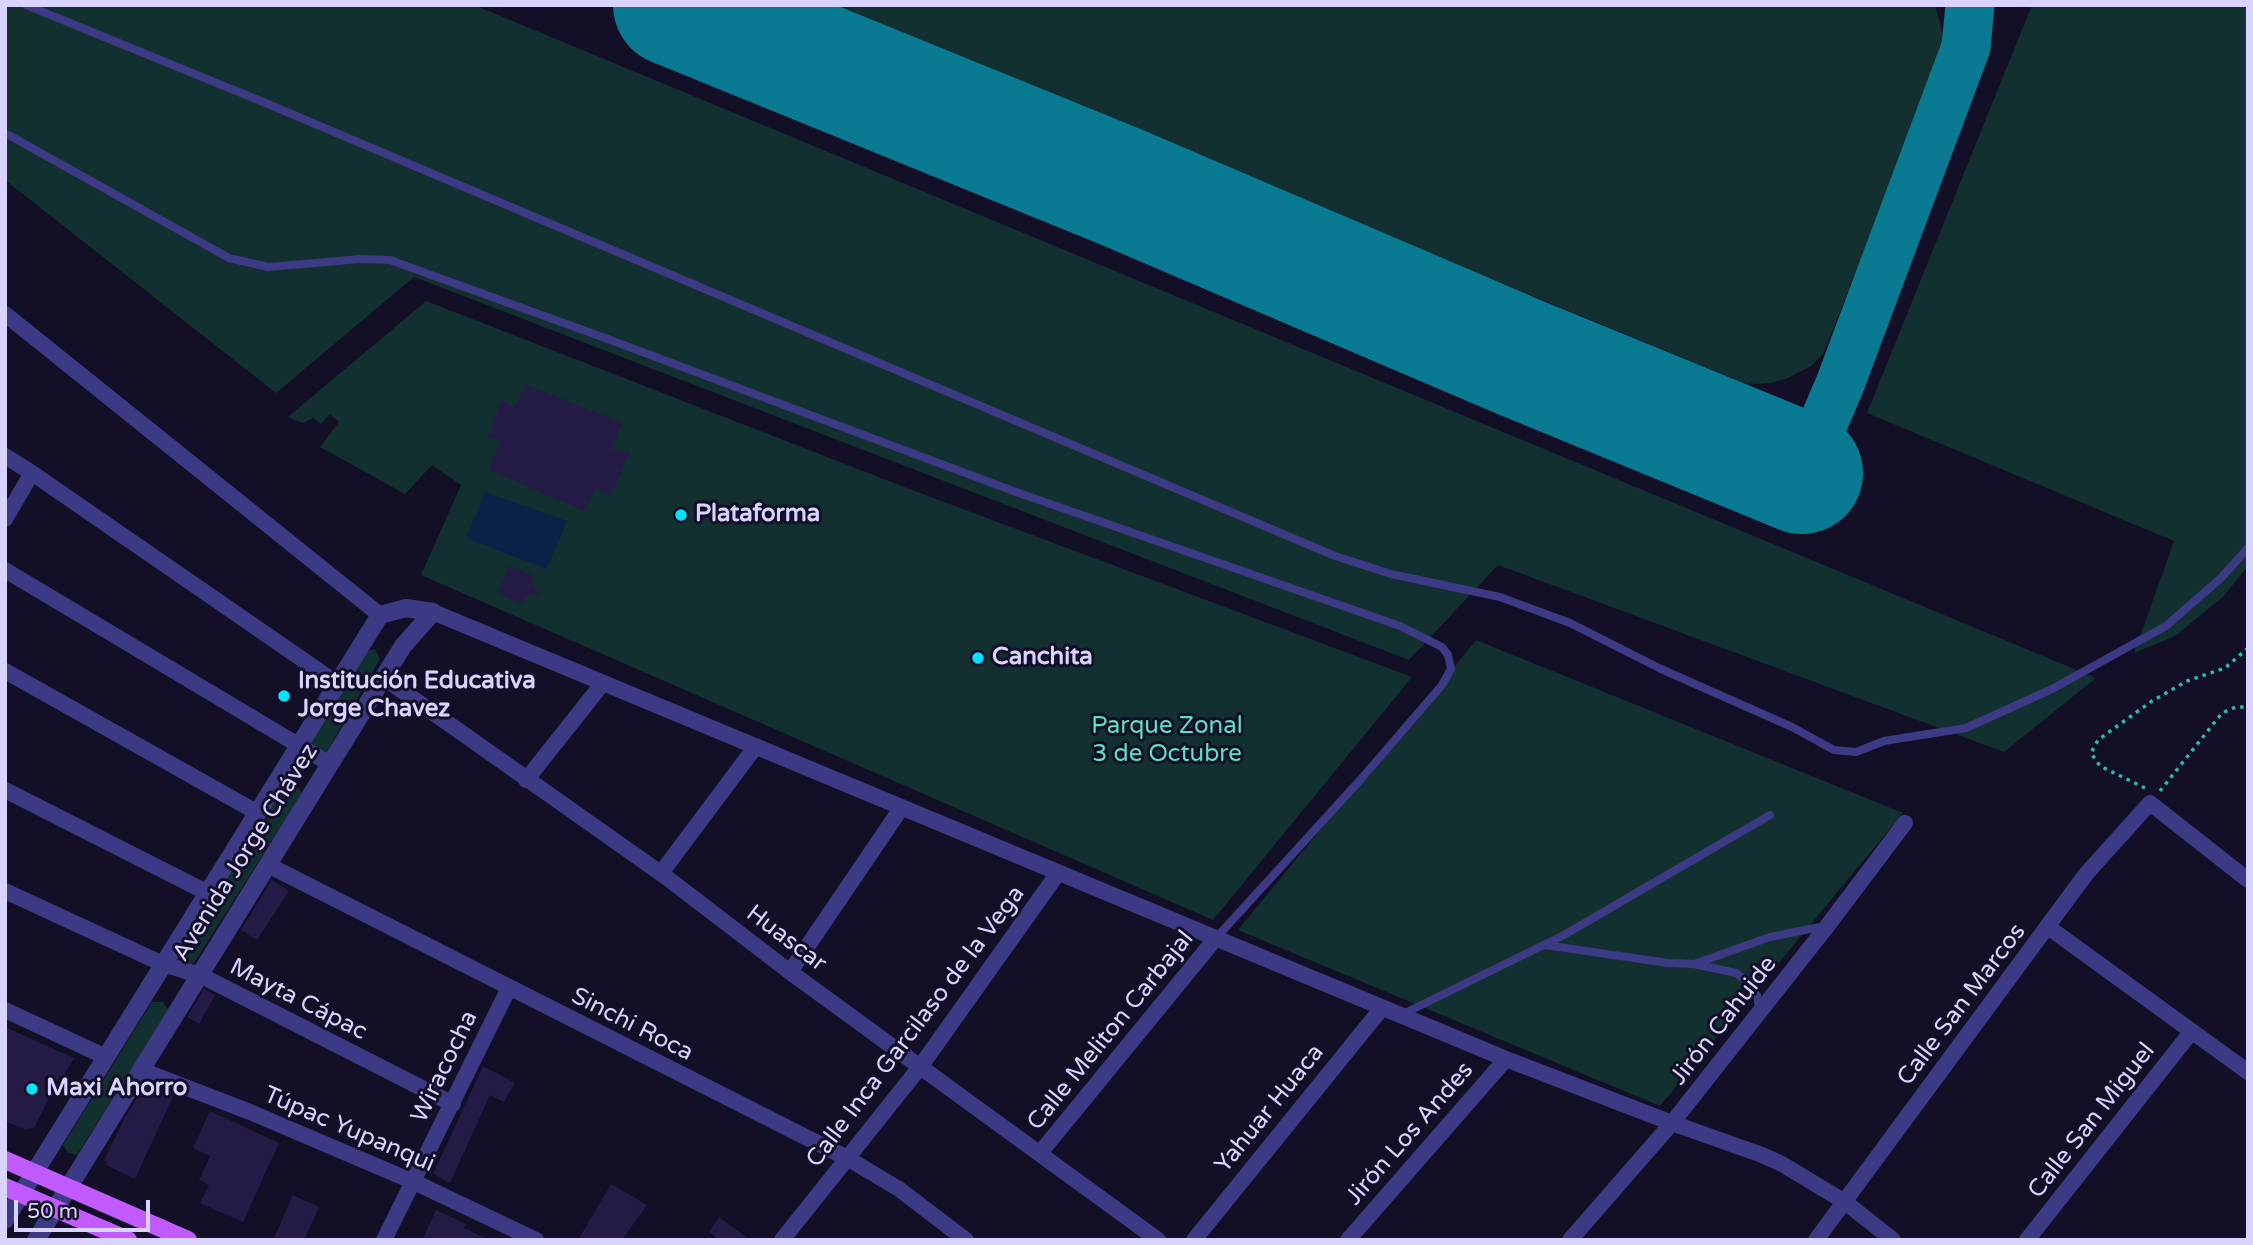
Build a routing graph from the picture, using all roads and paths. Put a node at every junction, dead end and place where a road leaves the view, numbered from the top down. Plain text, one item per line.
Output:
1 (26, 5) edge
2 (5, 134) edge
3 (5, 313) edge
4 (5, 456) edge
5 (32, 472) junction
6 (5, 519) edge
7 (2248, 548) edge
8 (5, 570) edge
9 (433, 611) junction
10 (380, 615) junction
11 (2248, 648) edge
12 (5, 671) edge
13 (384, 678) junction
14 (603, 682) junction
15 (338, 684) junction
16 (2248, 707) edge
17 (299, 746) junction
18 (756, 746) junction
19 (330, 764) junction
20 (526, 780) junction
21 (5, 790) edge
22 (2154, 799) junction
23 (902, 807) junction
24 (258, 813) junction
25 (1770, 815) dead end
26 (1905, 823) dead end
27 (268, 865) junction
28 (661, 873) junction
29 (1058, 873) junction
30 (2248, 880) edge
31 (5, 891) edge
32 (208, 893) junction
33 (1828, 925) junction
34 (2048, 927) junction
35 (1216, 939) junction
36 (1545, 945) junction
37 (163, 964) junction
38 (1694, 964) junction
39 (790, 972) junction
40 (200, 975) junction
41 (509, 988) junction
42 (1382, 1008) junction
43 (5, 1010) edge
44 (1760, 1012) junction
45 (1400, 1015) junction
46 (2192, 1031) junction
47 (106, 1057) junction
48 (1506, 1059) junction
49 (920, 1067) junction
50 (141, 1070) junction
51 (2248, 1072) edge
52 (453, 1104) junction
53 (1672, 1123) junction
54 (1040, 1153) junction
55 (847, 1158) junction
56 (5, 1160) edge
57 (34, 1173) junction
58 (414, 1182) junction
59 (68, 1188) junction
60 (13, 1191) edge
61 (1844, 1202) junction
62 (55, 1209) junction
63 (5, 1220) edge
64 (36, 1240) edge
65 (128, 1240) edge
66 (188, 1240) edge
67 (384, 1240) edge
68 (536, 1240) edge
69 (782, 1240) edge
70 (966, 1240) edge
71 (1158, 1240) edge
72 (1194, 1240) edge
73 (1348, 1240) edge
74 (1570, 1240) edge
75 (1816, 1240) edge
76 (1893, 1240) edge
77 (2027, 1240) edge

1 - 7 lane
2 - 35 lane
3 - 10 street
4 - 5 street
5 - 6 street
5 - 15 street
8 - 17 street
9 - 10 street
9 - 13 street, Avenida Jorge Chávez
9 - 14 street
10 - 15 street, Avenida Jorge Chávez
11 - 22 path
12 - 24 street
13 - 19 street, Avenida Jorge Chávez
13 - 20 street, Huascar
14 - 18 street
14 - 20 street
15 - 17 street, Avenida Jorge Chávez
16 - 22 path
17 - 19 street
17 - 24 street, Avenida Jorge Chávez
18 - 23 street
18 - 28 street
19 - 27 street, Avenida Jorge Chávez
20 - 28 street, Huascar
21 - 32 street
22 - 30 street
22 - 34 street, Calle San Marcos
23 - 29 street
23 - 39 street
24 - 32 street, Avenida Jorge Chávez
25 - 36 lane
26 - 33 street, Jirón Cahuide
27 - 40 street, Avenida Jorge Chávez
27 - 41 street, Sinchi Roca
28 - 39 street, Huascar
29 - 35 street
29 - 49 street, Calle Inca Garcilaso de la Vega
31 - 37 street, Mayta Cápac
32 - 37 street, Avenida Jorge Chávez
33 - 38 lane
33 - 44 street, Jirón Cahuide
34 - 46 street
34 - 61 street, Calle San Marcos
35 - 42 street
35 - 54 street, Calle Meliton Carbajal
36 - 38 lane
36 - 45 lane
37 - 40 street, Mayta Cápac
37 - 47 street, Avenida Jorge Chávez
38 - 44 lane
39 - 49 street, Huascar
40 - 50 street, Avenida Jorge Chávez
40 - 52 street, Mayta Cápac
41 - 52 street, Wiracocha
41 - 55 street, Sinchi Roca
42 - 45 street
42 - 72 street, Yahuar Huaca
43 - 47 street
44 - 53 street, Jirón Cahuide
45 - 48 street
46 - 51 street
46 - 77 street, Calle San Miguel
47 - 57 street, Avenida Jorge Chávez
48 - 53 street
48 - 73 street, Jirón Los Andes
49 - 54 street, Huascar
49 - 55 street, Calle Inca Garcilaso de la Vega
50 - 58 street, Túpac Yupanqui
50 - 59 street, Avenida Jorge Chávez
52 - 58 street, Wiracocha
53 - 61 street
53 - 74 street, Jirón Cahuide
54 - 71 street, Huascar
55 - 69 street, Calle Inca Garcilaso de la Vega
55 - 70 street, Sinchi Roca
56 - 57 main road
57 - 59 main road
57 - 60 street, Avenida Jorge Chávez
58 - 67 street, Wiracocha
58 - 68 street, Túpac Yupanqui
59 - 62 street, Avenida Jorge Chávez
59 - 66 main road
60 - 62 main road
60 - 63 street, Avenida Jorge Chávez
61 - 75 street, Calle San Marcos
61 - 76 street
62 - 64 street, Avenida Jorge Chávez
62 - 65 main road

